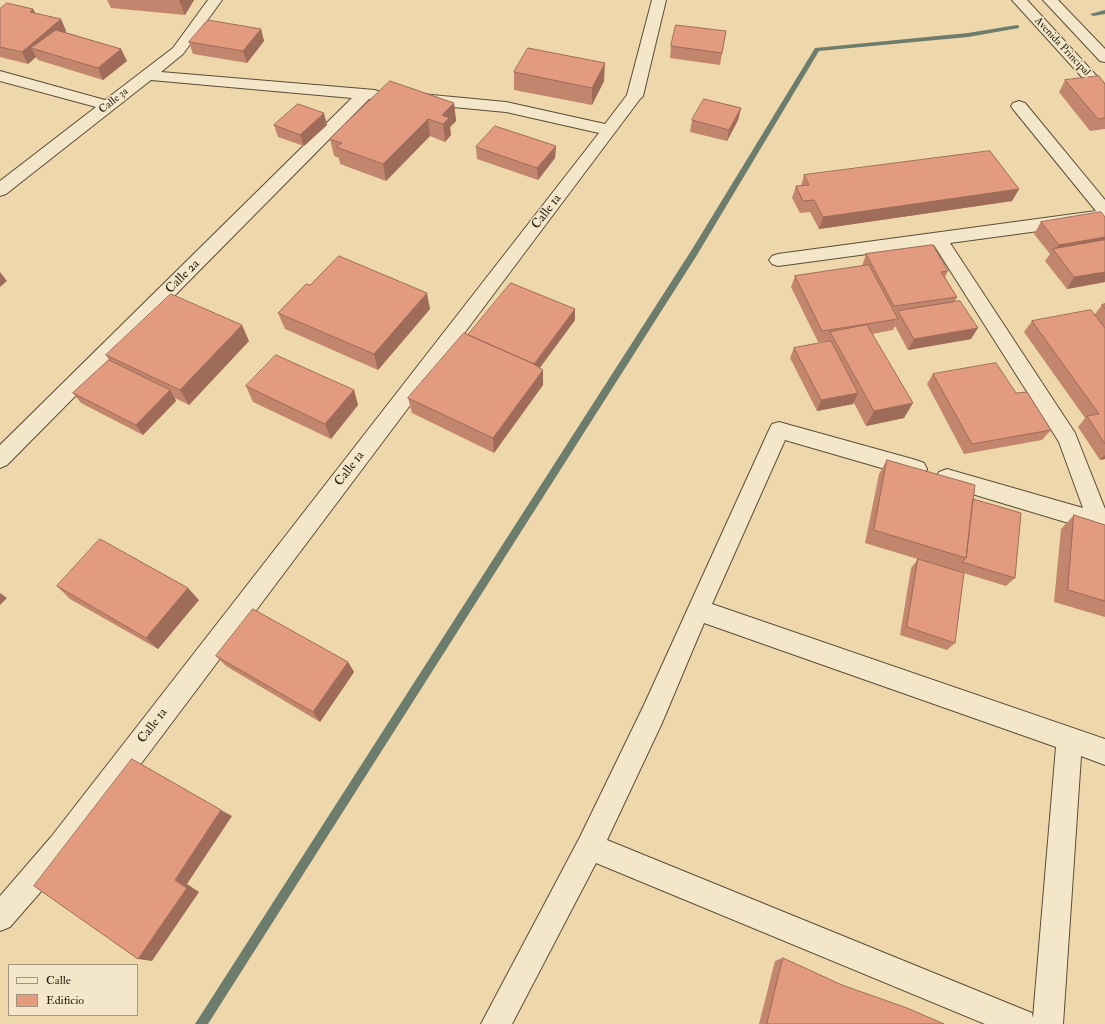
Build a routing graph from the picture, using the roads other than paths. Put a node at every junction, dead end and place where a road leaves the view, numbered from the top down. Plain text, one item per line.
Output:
1 (215, 0) edge
2 (659, 0) edge
3 (1019, 0) edge
4 (1050, 0) edge
5 (1105, 58) edge
6 (147, 75) junction
7 (0, 76) edge
8 (365, 94) junction
9 (1105, 94) edge
10 (389, 96) edge
11 (404, 98) edge
12 (109, 106) junction
13 (1019, 106) dead end
14 (609, 130) junction
15 (0, 190) edge
16 (1105, 211) edge
17 (1105, 216) edge
18 (938, 238) junction
19 (778, 260) dead end
20 (0, 459) edge
21 (1102, 523) edge
22 (698, 610) junction
23 (1069, 739) junction
24 (1105, 752) edge
25 (590, 847) junction
26 (0, 917) edge
27 (496, 1024) edge
28 (1021, 1024) edge
29 (1048, 1024) edge

1 - 6 street, Calle 3a
2 - 14 street, Calle 1a
3 - 9 street, Avenida Principal
4 - 5 street, Avenida Principal
6 - 8 street
6 - 12 street, Calle 3a
7 - 12 street
8 - 10 street
8 - 20 street, Calle 2a
11 - 14 street
12 - 15 street, Calle 3a
13 - 16 street
14 - 26 street, Calle 1a
17 - 18 street
18 - 19 street
18 - 21 street
21 - 22 street
22 - 23 street
22 - 25 street
23 - 24 street
23 - 29 street
25 - 27 street
25 - 28 street

